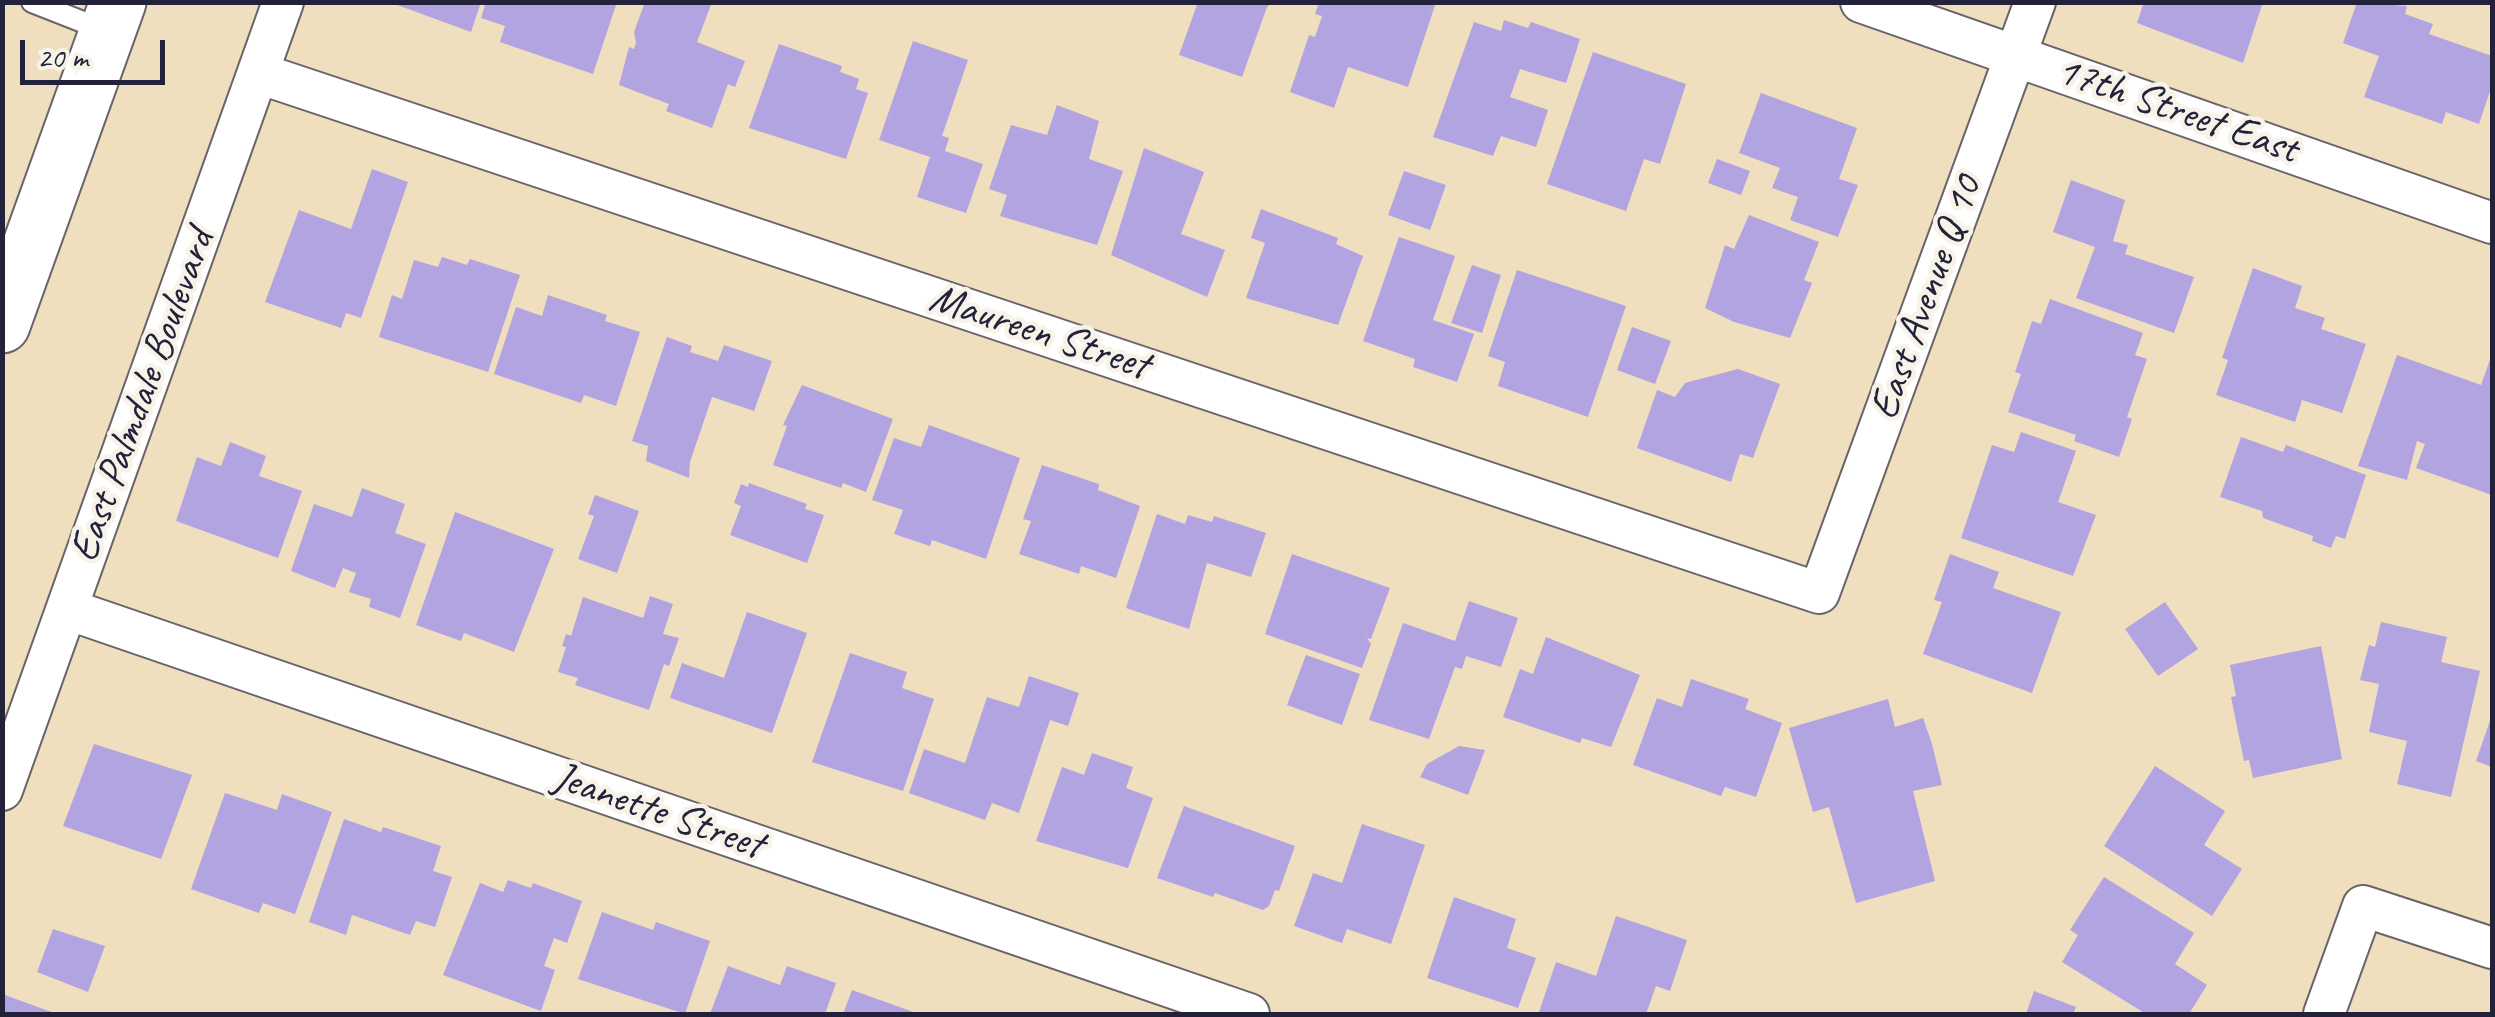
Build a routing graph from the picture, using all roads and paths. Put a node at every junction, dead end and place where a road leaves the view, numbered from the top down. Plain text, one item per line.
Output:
1 (32, 2) edge
2 (283, 2) edge
3 (1861, 2) edge
4 (2035, 2) edge
5 (113, 17) edge
6 (2016, 54) junction
7 (258, 73) junction
8 (2492, 223) edge
9 (2, 325) edge
10 (1820, 593) joint
11 (67, 610) junction
12 (2, 790) edge
13 (2492, 948) edge
14 (1249, 1014) edge
15 (2324, 1014) edge

1 - 5 lane
2 - 7 street, East Palmdale Boulevard
3 - 6 street, 17th Street East
4 - 6 street, East Avenue Q 10
5 - 9 highway
6 - 8 street, 17th Street East
6 - 10 street, East Avenue Q 10
7 - 10 street, Maureen Street
7 - 11 street, East Palmdale Boulevard
11 - 12 street, East Palmdale Boulevard
11 - 14 street, Jeanette Street
13 - 15 street

